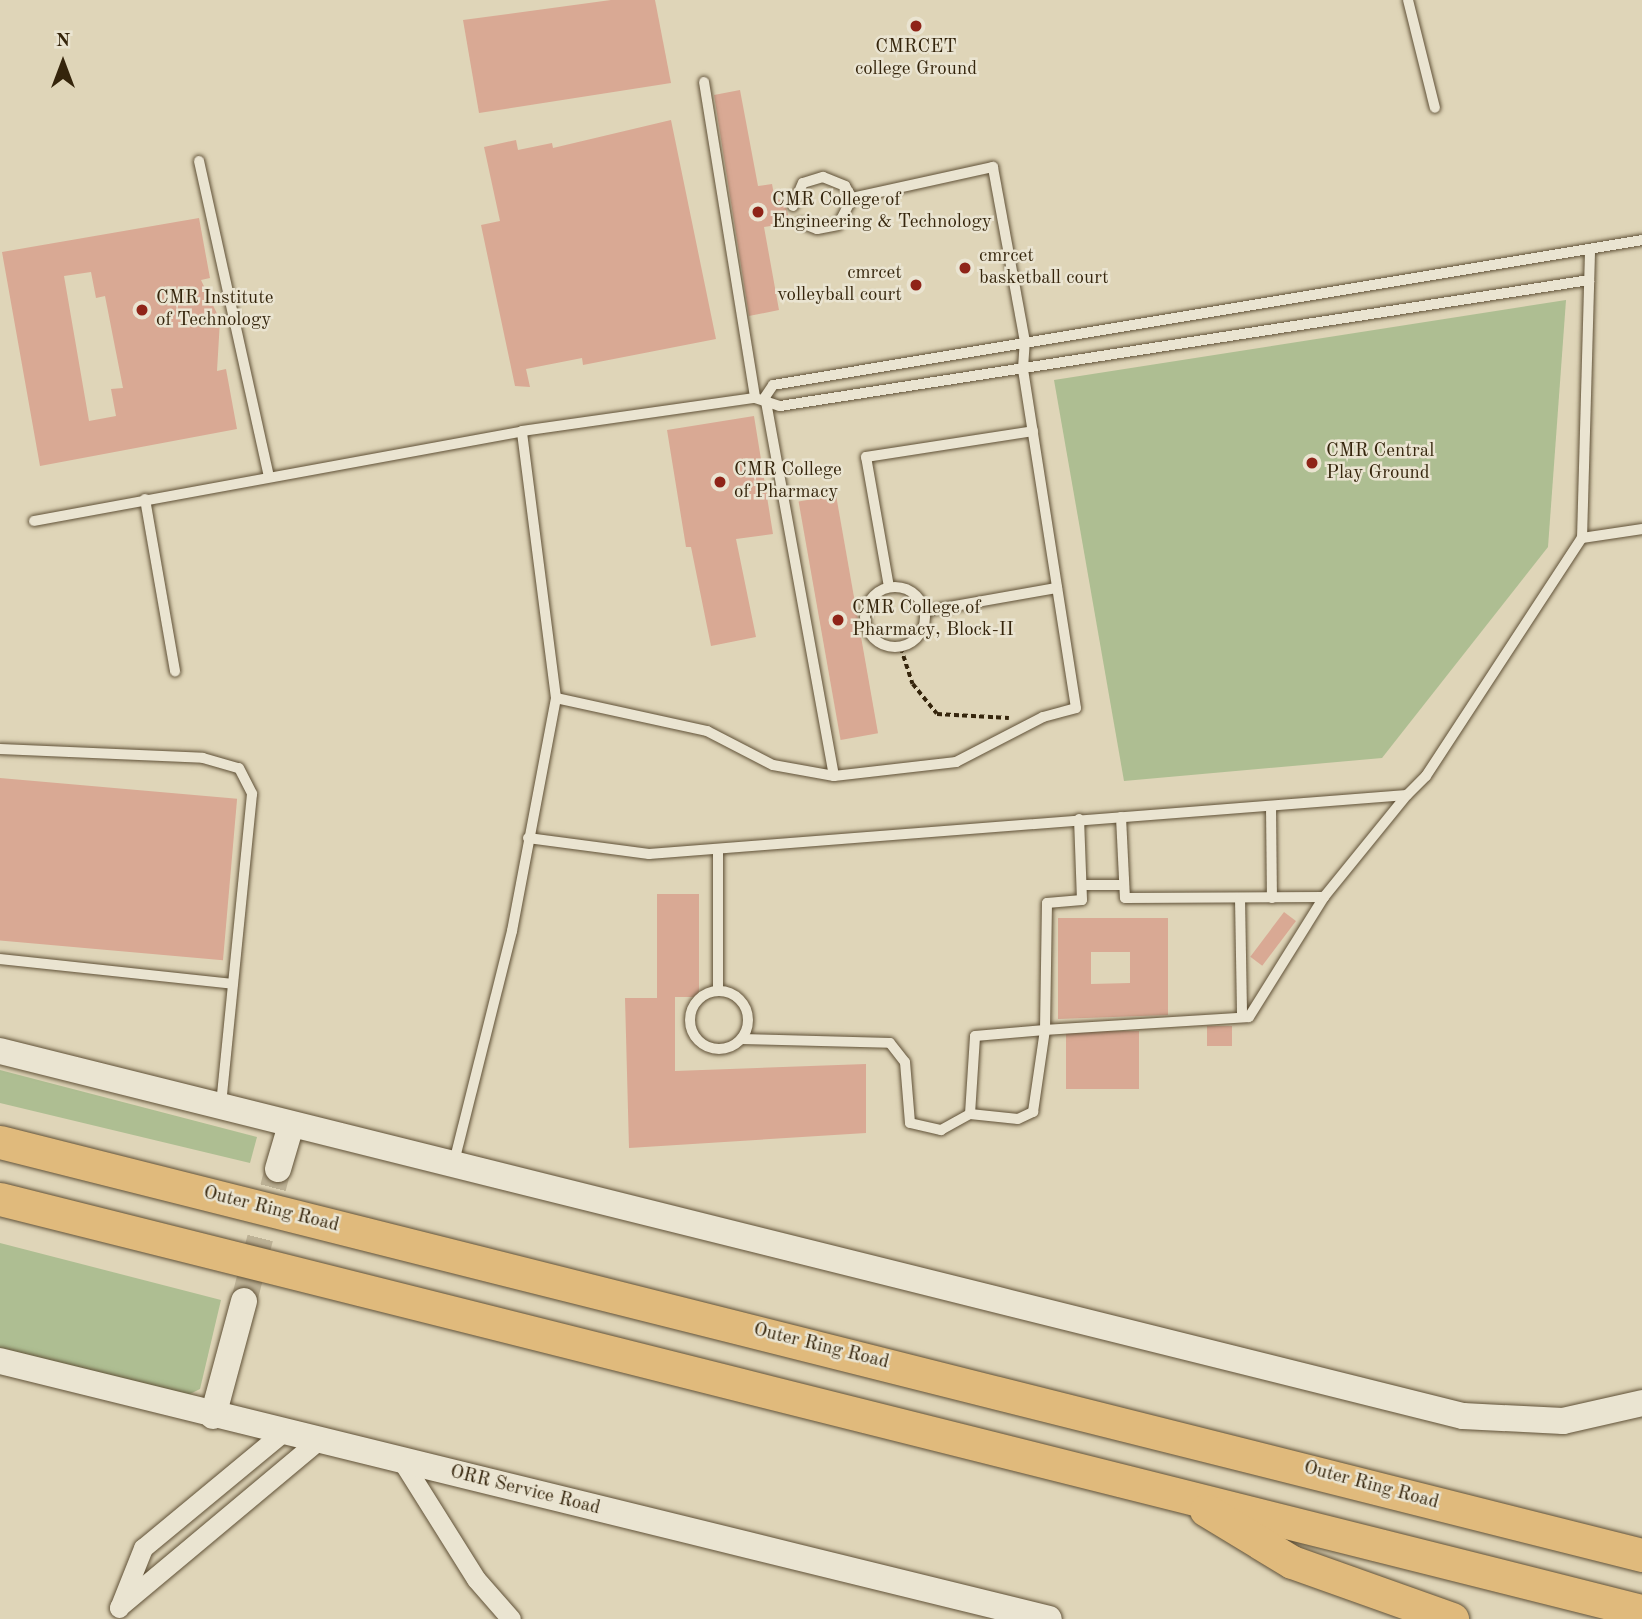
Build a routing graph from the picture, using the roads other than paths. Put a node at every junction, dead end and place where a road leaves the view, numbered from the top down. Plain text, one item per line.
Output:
1 (1408, 0) edge
2 (704, 82) dead end
3 (1435, 108) dead end
4 (199, 161) dead end
5 (852, 198) junction
6 (793, 206) dead end
7 (802, 223) dead end
8 (1642, 240) edge
9 (1590, 252) junction
10 (1589, 280) junction
11 (1025, 342) junction
12 (1023, 368) junction
13 (760, 397) junction
14 (522, 431) junction
15 (1033, 431) junction
16 (268, 473) junction
17 (145, 499) junction
18 (34, 521) dead end
19 (1642, 529) edge
20 (1581, 538) junction
21 (889, 587) junction
22 (1057, 588) junction
23 (926, 611) junction
24 (175, 671) dead end
25 (556, 698) junction
26 (0, 749) edge
27 (834, 776) junction
28 (1407, 795) junction
29 (1271, 806) junction
30 (1121, 817) junction
31 (1079, 819) junction
32 (528, 838) junction
33 (718, 849) junction
34 (1124, 884) junction
35 (1082, 885) junction
36 (1324, 897) junction
37 (1240, 898) junction
38 (1272, 898) junction
39 (0, 959) edge
40 (233, 984) junction
41 (718, 990) junction
42 (1242, 1017) junction
43 (1045, 1030) junction
44 (742, 1039) junction
45 (0, 1051) edge
46 (220, 1108) junction
47 (970, 1114) junction
48 (290, 1125) junction
49 (0, 1142) edge
50 (454, 1163) junction
51 (278, 1169) tunnel mouth
52 (0, 1199) edge
53 (244, 1301) tunnel mouth
54 (0, 1361) edge
55 (1642, 1403) edge
56 (213, 1416) junction
57 (281, 1434) junction
58 (317, 1442) junction
59 (401, 1461) junction
60 (1178, 1492) junction
61 (1642, 1555) edge
62 (1642, 1611) edge
63 (118, 1613) edge
64 (511, 1619) edge
65 (1049, 1619) edge
66 (1452, 1619) edge

1 - 3 lane
2 - 13 lane
4 - 16 lane
5 - 6 lane
5 - 7 lane
5 - 11 lane
8 - 9 lane
9 - 10 lane
9 - 11 lane
10 - 12 lane
10 - 20 lane
11 - 12 lane
11 - 13 lane
12 - 13 lane
12 - 15 lane
13 - 14 lane
13 - 27 lane
14 - 16 lane
14 - 25 lane
15 - 21 lane
15 - 22 lane
16 - 17 lane
17 - 18 lane
17 - 24 lane
19 - 20 lane
20 - 28 lane
21 - 23 lane
21 - 23 lane
22 - 23 lane
22 - 27 lane
25 - 27 lane
25 - 32 lane
26 - 40 lane
28 - 29 lane
28 - 36 lane
29 - 30 lane
29 - 38 lane
30 - 31 lane
30 - 34 lane
31 - 33 lane
31 - 35 lane
32 - 33 lane
32 - 50 lane
33 - 41 lane
34 - 35 lane
34 - 37 lane
35 - 43 lane
36 - 38 lane
36 - 42 lane
37 - 38 lane
37 - 42 lane
39 - 40 lane
40 - 46 lane
41 - 44 lane
41 - 44 lane
42 - 43 lane
43 - 47 lane
43 - 47 lane
44 - 47 lane
45 - 46 main road
46 - 48 main road
48 - 50 main road
48 - 51 main road
49 - 61 highway, Outer Ring Road
50 - 55 main road
52 - 60 highway
53 - 56 main road
54 - 56 main road, ORR Service Road
56 - 57 main road, ORR Service Road
57 - 58 main road, ORR Service Road
57 - 63 street
58 - 59 main road, ORR Service Road
58 - 63 street
59 - 64 street
59 - 65 main road, ORR Service Road
60 - 62 highway
60 - 66 highway

